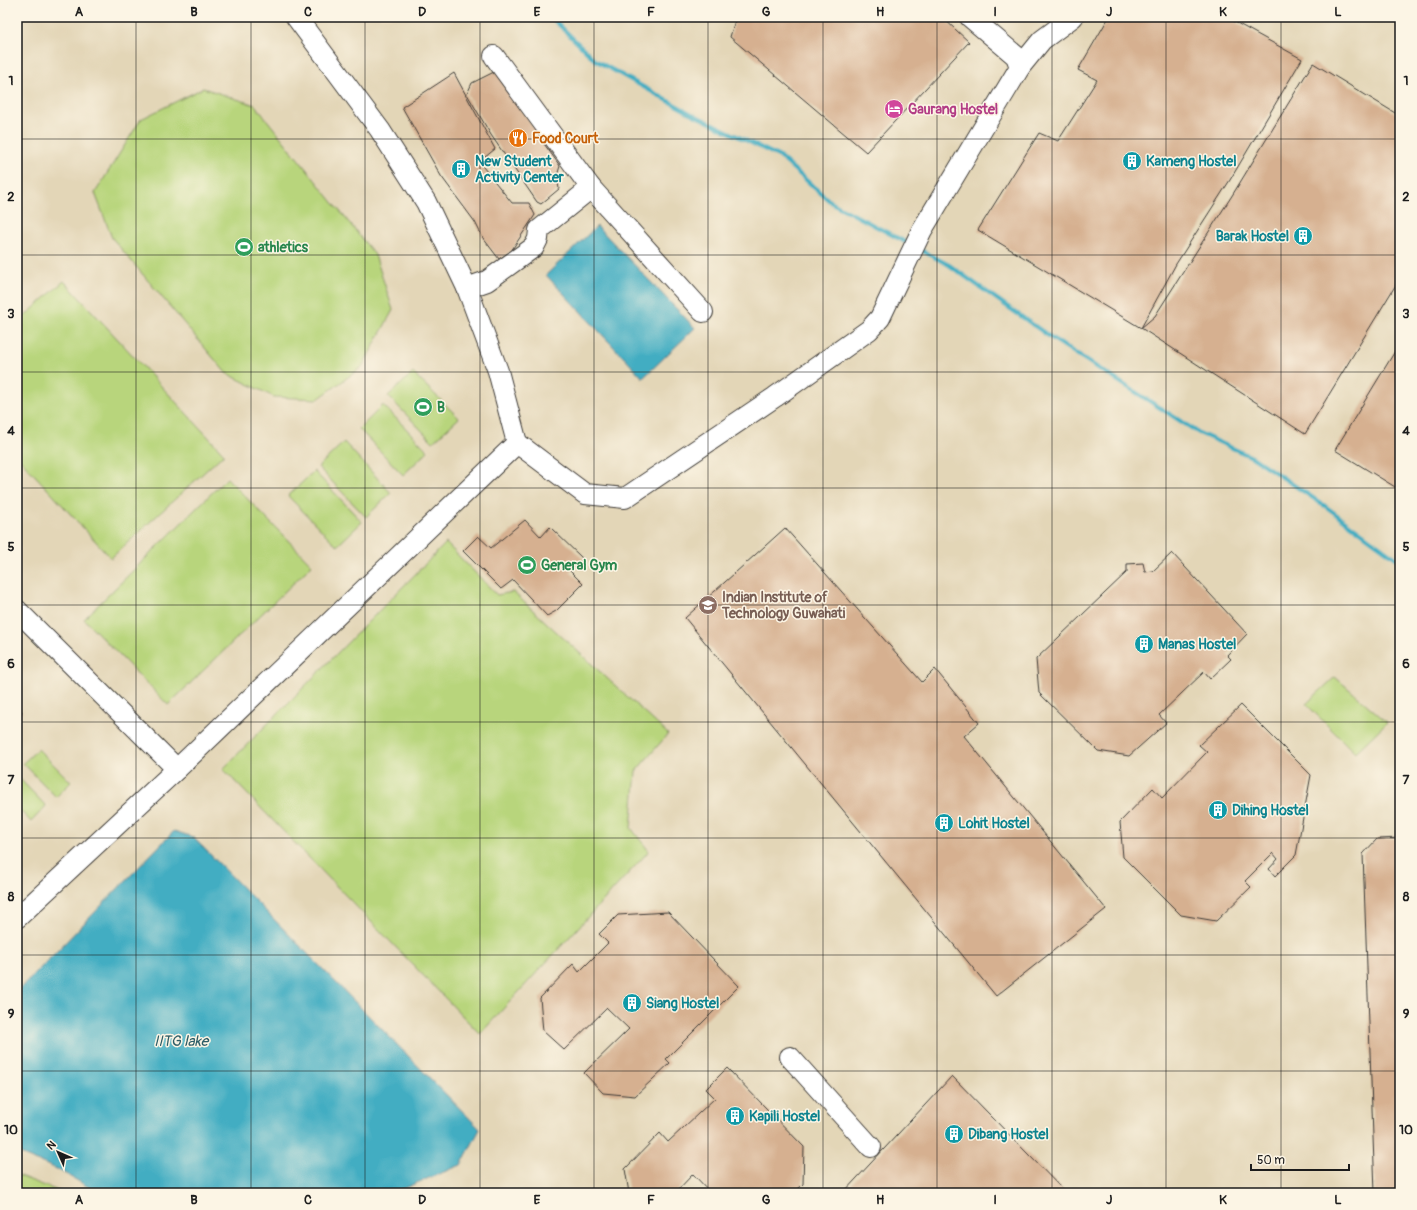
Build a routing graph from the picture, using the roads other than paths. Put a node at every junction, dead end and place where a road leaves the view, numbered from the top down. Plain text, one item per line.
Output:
1 (296, 17) edge
2 (970, 17) edge
3 (1073, 17) edge
4 (494, 56) dead end
5 (1020, 67) junction
6 (591, 188) junction
7 (467, 288) junction
8 (703, 312) dead end
9 (517, 443) junction
10 (17, 610) edge
11 (177, 769) junction
12 (17, 918) edge
13 (790, 1057) dead end
14 (871, 1147) dead end

1 - 7 street
2 - 5 street
3 - 5 street
4 - 6 street
5 - 9 street
6 - 7 street
6 - 8 street
7 - 9 street
9 - 11 street
10 - 11 street
11 - 12 street
13 - 14 street

